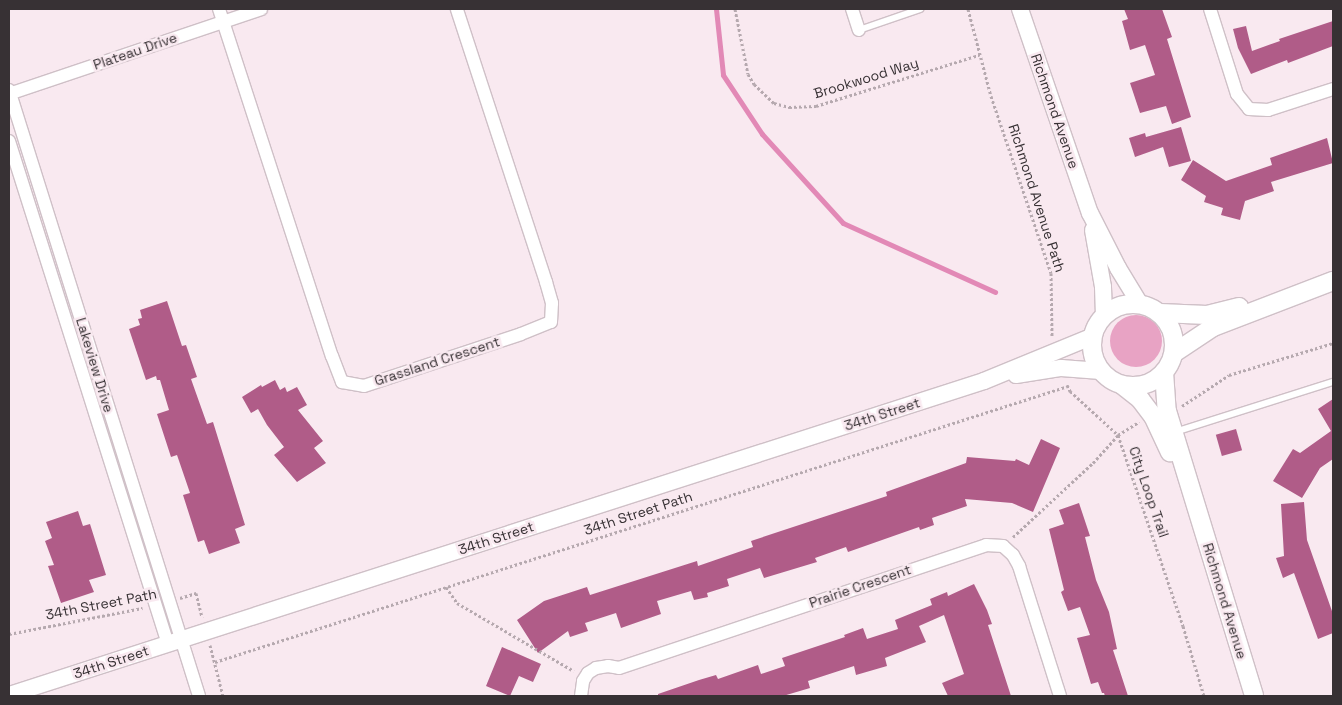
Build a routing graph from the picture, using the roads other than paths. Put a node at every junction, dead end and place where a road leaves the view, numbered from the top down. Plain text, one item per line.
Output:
1 (261, 9) edge
2 (457, 9) edge
3 (852, 9) edge
4 (920, 9) edge
5 (1020, 9) edge
6 (1210, 9) edge
7 (222, 15) edge
8 (858, 30) joint
9 (1333, 89) edge
10 (9, 93) edge
11 (9, 141) edge
12 (1090, 213) junction
13 (1333, 281) edge
14 (1301, 292) junction
15 (1140, 304) junction
16 (1160, 313) junction
17 (1104, 316) junction
18 (1093, 336) junction
19 (1174, 353) junction
20 (1101, 371) junction
21 (1164, 372) junction
22 (984, 381) junction
23 (1333, 382) edge
24 (1122, 385) junction
25 (1160, 413) junction
26 (1174, 432) junction
27 (1195, 507) junction
28 (175, 641) junction
29 (9, 695) edge
30 (199, 696) edge
31 (581, 696) edge
32 (1060, 696) edge
33 (1254, 696) edge

1 - 7 street, Plateau Drive
2 - 7 street, Grassland Crescent
3 - 8 street
4 - 8 lane
5 - 12 street, Richmond Avenue
6 - 9 street
7 - 10 street, Plateau Drive
10 - 28 street, Lakeview Drive
11 - 28 street, Lakeview Drive
12 - 15 street, Richmond Avenue
12 - 17 street, Richmond Avenue
13 - 14 main road
14 - 16 main road
14 - 19 main road
15 - 16 main road
15 - 17 main road
16 - 19 main road
17 - 18 main road
18 - 20 main road
18 - 22 street, 34th Street
19 - 21 main road
20 - 22 street, 34th Street
20 - 24 main road
21 - 24 main road
21 - 25 main road, Richmond Avenue
22 - 28 street, 34th Street
23 - 26 lane
24 - 25 main road, Richmond Avenue
25 - 26 main road, Richmond Avenue
25 - 27 main road, Richmond Avenue
26 - 27 main road, Richmond Avenue
27 - 33 main road, Richmond Avenue
28 - 29 street, 34th Street
28 - 30 street
31 - 32 street, Prairie Crescent

